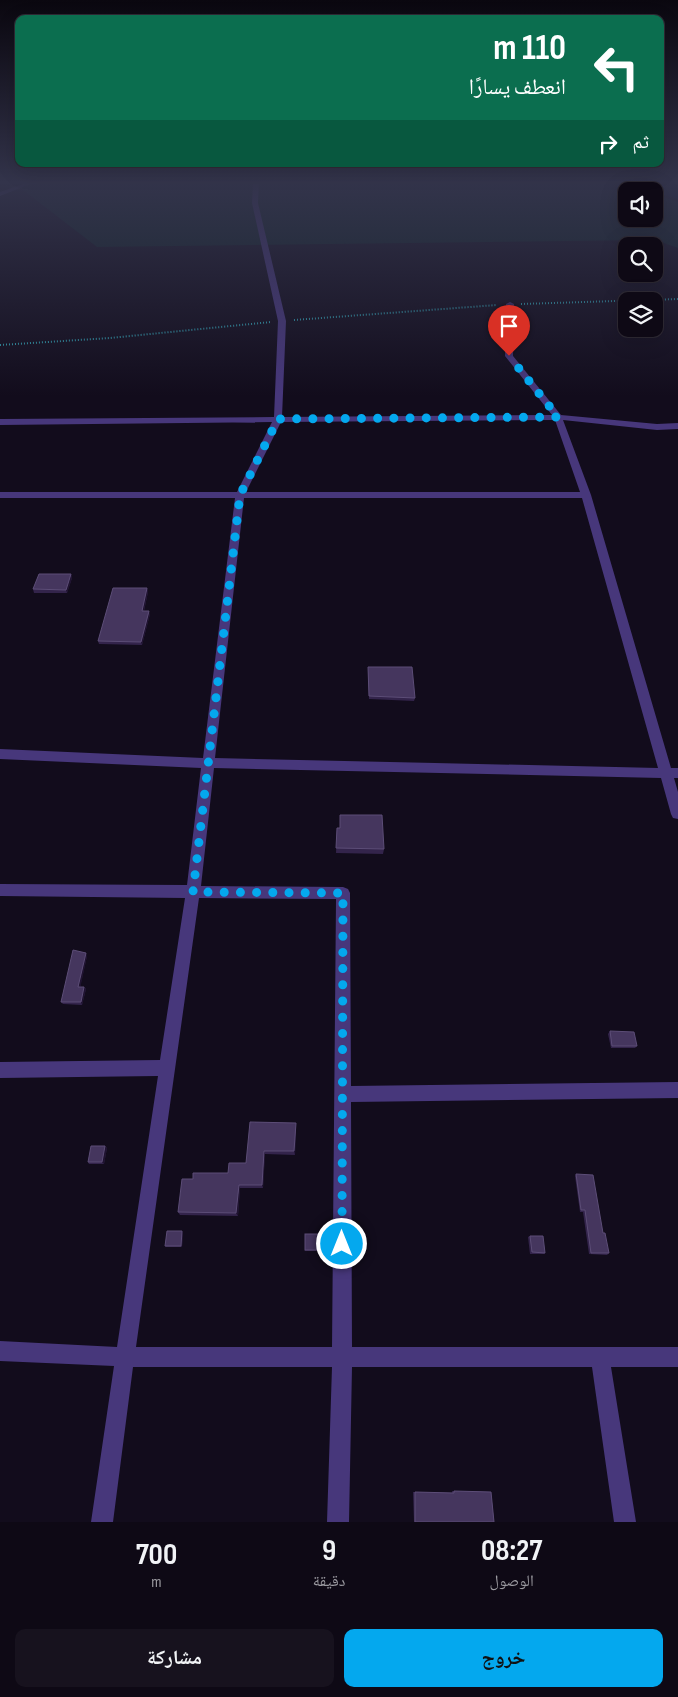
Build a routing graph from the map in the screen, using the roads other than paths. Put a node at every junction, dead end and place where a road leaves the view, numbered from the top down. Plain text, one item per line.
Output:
1 (267, 254) edge
2 (510, 304) road end
3 (558, 417) junction
4 (278, 419) junction
5 (0, 422) edge
6 (678, 426) edge
7 (0, 495) edge
8 (240, 495) junction
9 (586, 495) junction
10 (0, 754) edge
11 (208, 763) junction
12 (672, 773) edge
13 (678, 814) edge
14 (0, 890) edge
15 (193, 892) junction
16 (168, 1068) junction
17 (0, 1070) edge
18 (678, 1090) edge
19 (342, 1094) junction
20 (0, 1351) edge
21 (125, 1357) junction
22 (342, 1357) junction
23 (600, 1357) junction
24 (678, 1357) edge
25 (102, 1522) edge
26 (338, 1522) edge
27 (625, 1522) edge

1 - 4 street
2 - 3 street
3 - 4 street
3 - 6 street
3 - 9 street
4 - 5 street
4 - 8 street
7 - 8 street
8 - 9 street
8 - 11 street
9 - 12 street
10 - 11 street
11 - 12 street
11 - 15 street
12 - 13 street
14 - 15 street
15 - 16 street
15 - 19 street
16 - 17 street
16 - 21 street
18 - 19 street
19 - 22 street
20 - 21 street
21 - 22 street
21 - 25 street
22 - 23 street
22 - 26 street
23 - 24 street
23 - 27 street

